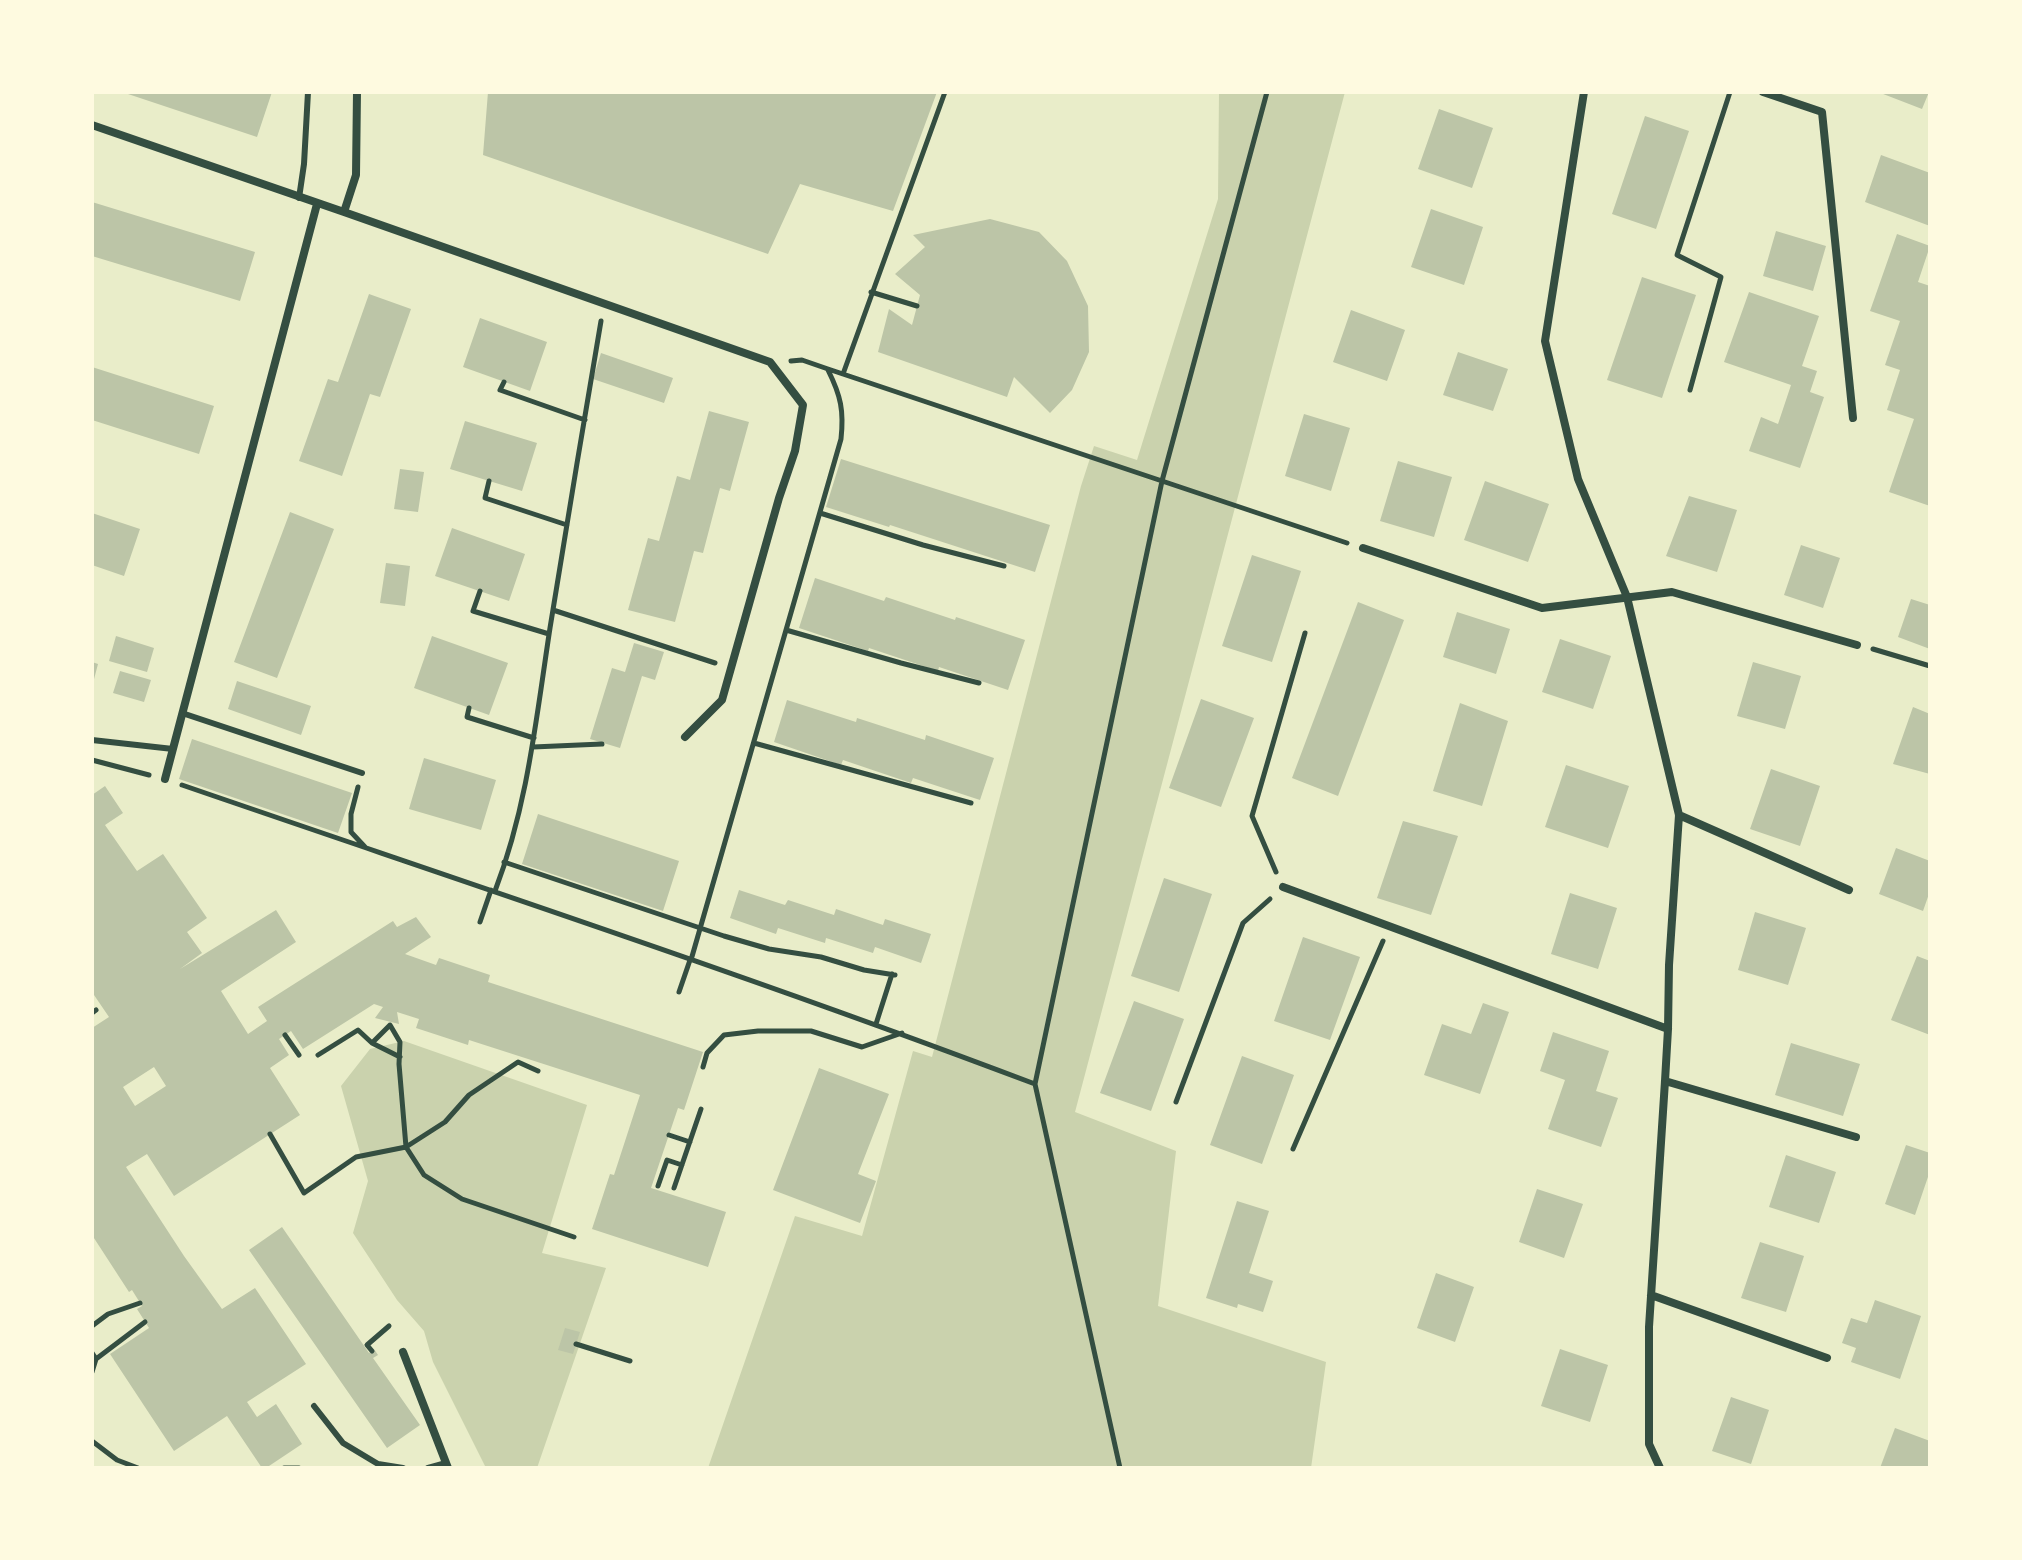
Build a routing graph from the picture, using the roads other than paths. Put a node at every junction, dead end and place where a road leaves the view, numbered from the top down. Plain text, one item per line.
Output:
1 (308, 92) edge
2 (357, 92) edge
3 (1584, 92) edge
4 (1763, 92) edge
5 (92, 125) edge
6 (299, 198) junction
7 (317, 204) junction
8 (344, 212) junction
9 (1853, 418) dead end
10 (1363, 548) road end
11 (1627, 597) junction
12 (1857, 645) road end
13 (182, 713) junction
14 (685, 737) dead end
15 (92, 740) edge
16 (173, 749) junction
17 (362, 773) road end
18 (165, 779) road end
19 (1679, 815) junction
20 (1283, 887) road end
21 (1849, 890) dead end
22 (1668, 1029) junction
23 (1665, 1081) junction
24 (1856, 1137) dead end
25 (1651, 1295) junction
26 (403, 1352) dead end
27 (1827, 1358) dead end
28 (314, 1406) dead end
29 (447, 1465) edge
30 (403, 1468) edge
31 (428, 1468) edge
32 (1660, 1468) edge

1 - 6 lane
2 - 8 street
3 - 11 street
4 - 9 street
5 - 6 street
6 - 7 street
7 - 8 street
7 - 13 street
8 - 14 street
10 - 11 street
11 - 12 street
11 - 19 street
13 - 16 street
13 - 17 lane
15 - 16 lane
16 - 18 street
19 - 21 street
19 - 22 street
20 - 22 street
22 - 23 street
23 - 24 street
23 - 25 street
25 - 27 street
25 - 32 street
26 - 29 street
28 - 30 lane
29 - 31 lane

